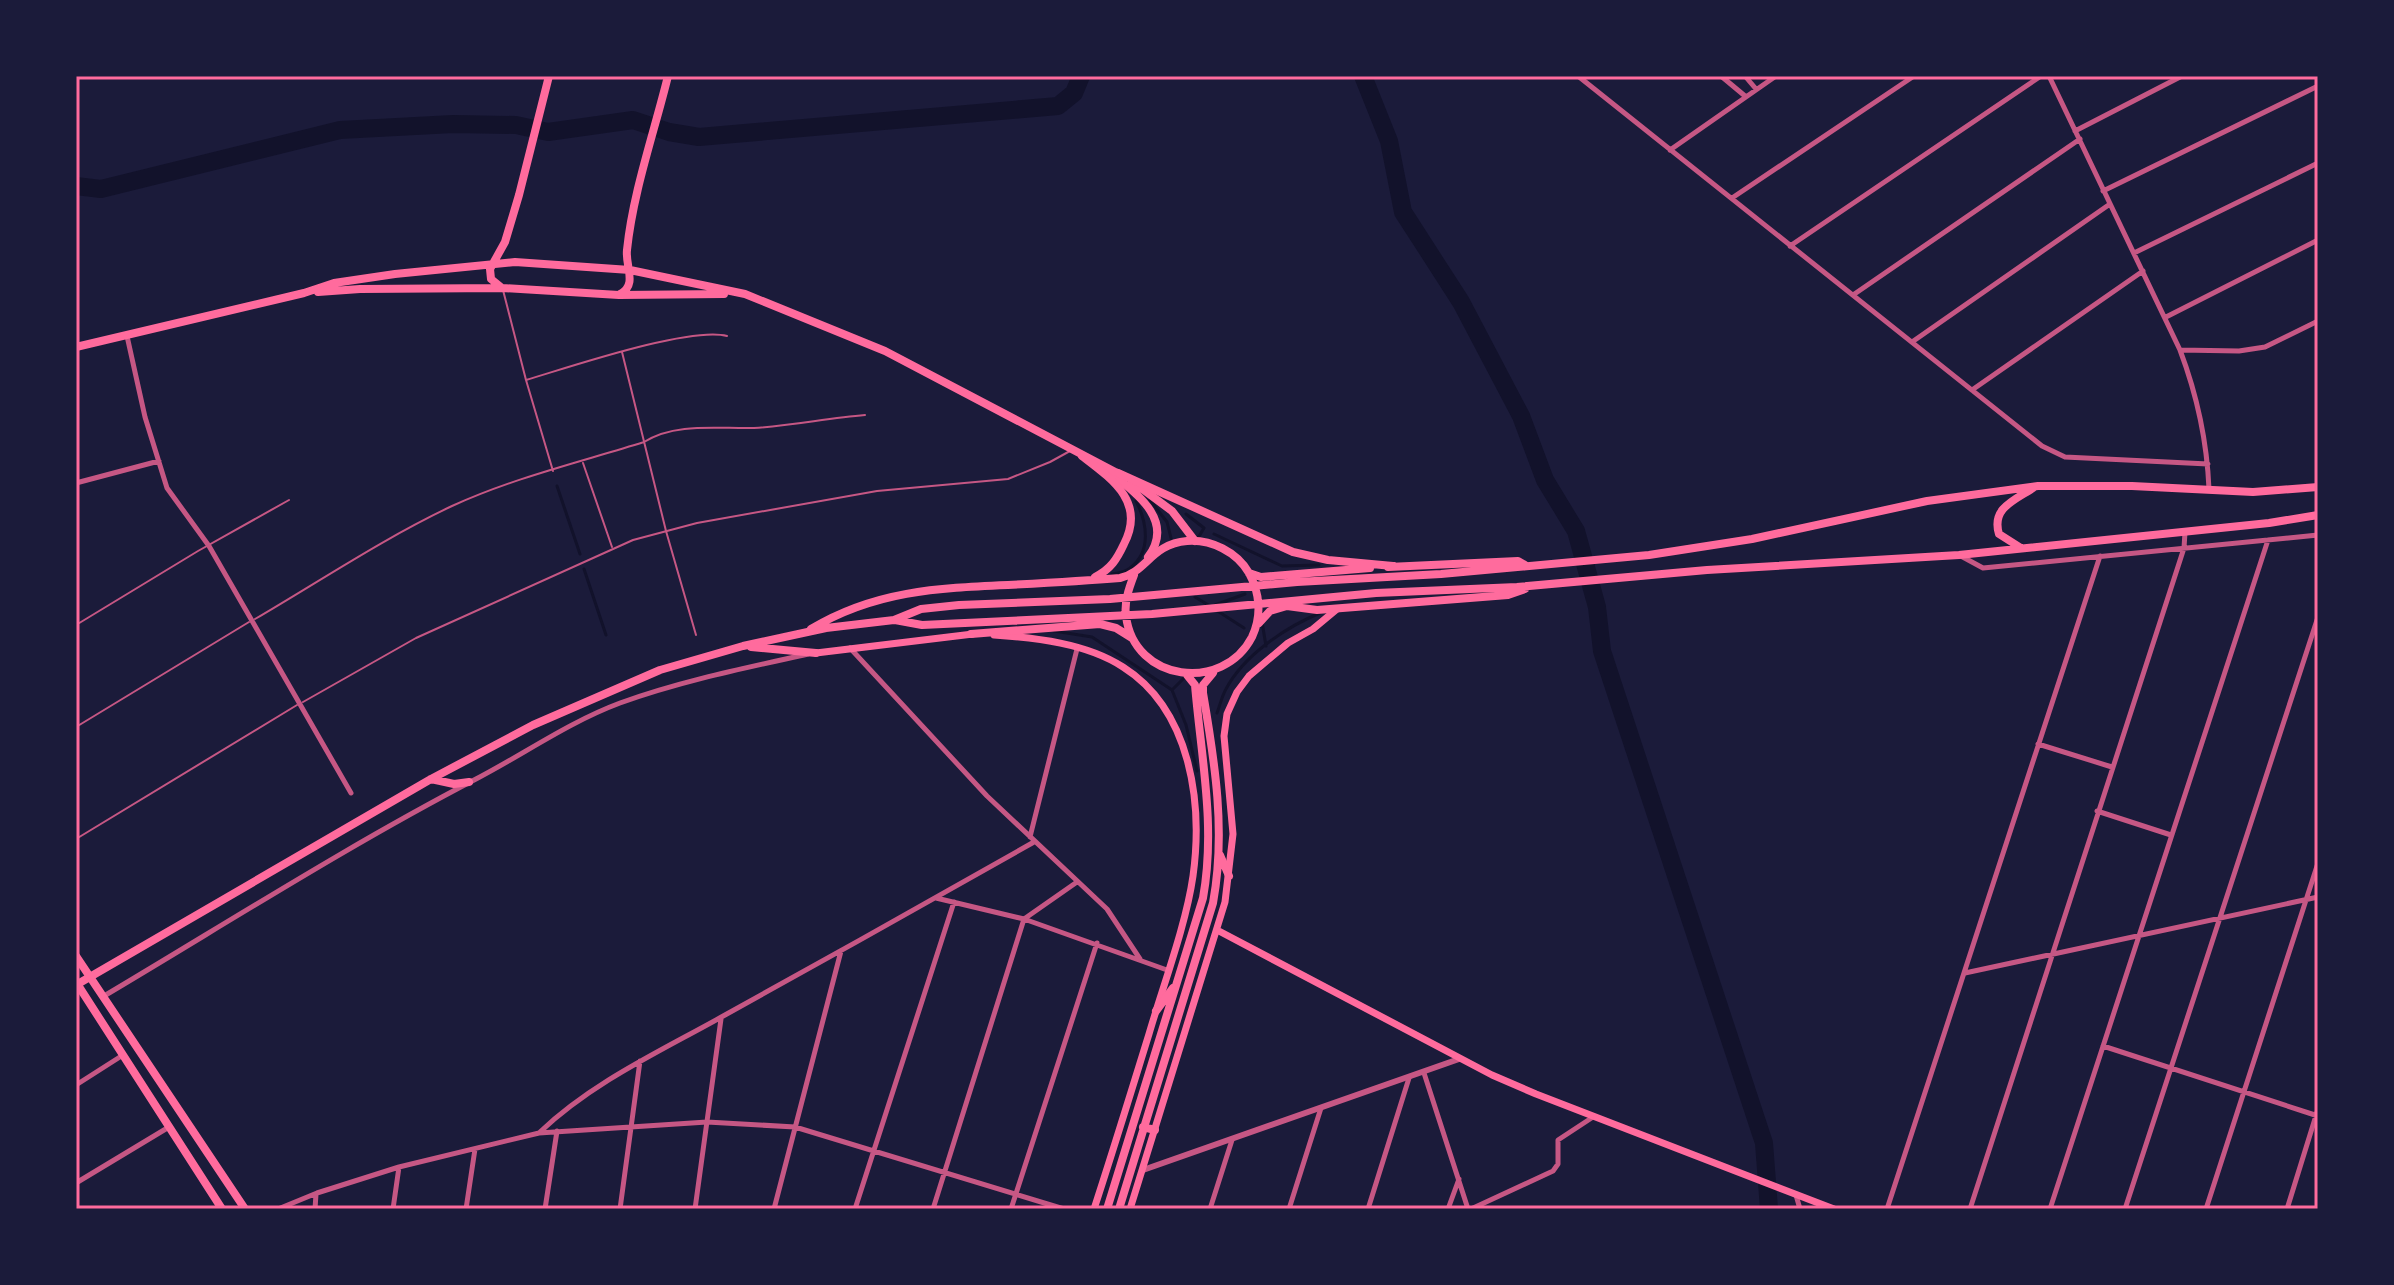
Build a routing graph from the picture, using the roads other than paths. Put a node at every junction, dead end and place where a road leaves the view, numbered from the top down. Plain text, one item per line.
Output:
1 (549, 76) edge
2 (668, 76) edge
3 (1578, 76) edge
4 (1721, 76) edge
5 (1745, 76) edge
6 (1776, 76) edge
7 (1914, 76) edge
8 (2041, 76) edge
9 (2049, 76) edge
10 (2182, 76) edge
11 (2318, 86) edge
12 (1756, 89) junction
13 (1745, 96) junction
14 (2075, 131) junction
15 (2080, 139) junction
16 (1670, 150) junction
17 (2318, 163) edge
18 (2103, 191) junction
19 (1732, 198) junction
20 (2110, 204) junction
21 (2318, 240) edge
22 (1790, 246) junction
23 (2134, 253) junction
24 (491, 266) junction
25 (630, 270) junction
26 (2143, 271) junction
27 (502, 288) junction
28 (304, 293) junction
29 (745, 294) junction
30 (619, 295) junction
31 (1853, 295) junction
32 (2166, 317) junction
33 (2318, 321) edge
34 (127, 335) junction
35 (727, 336) dead end
36 (1912, 342) junction
37 (76, 347) edge
38 (2180, 350) junction
39 (622, 352) junction
40 (526, 380) junction
41 (1972, 390) junction
42 (865, 415) dead end
43 (644, 442) junction
44 (1072, 451) junction
45 (1082, 456) junction
46 (159, 461) junction
47 (582, 461) junction
48 (2208, 464) junction
49 (553, 471) junction
50 (1118, 473) junction
51 (76, 483) edge
52 (2038, 486) junction
53 (2318, 487) edge
54 (2209, 490) junction
55 (289, 500) dead end
56 (2318, 515) edge
57 (666, 531) junction
58 (2185, 532) junction
59 (2318, 535) edge
60 (2268, 540) junction
61 (1195, 541) junction
62 (209, 546) junction
63 (612, 548) junction
64 (2184, 548) junction
65 (2022, 549) junction
66 (1959, 555) junction
67 (2100, 556) junction
68 (1148, 558) junction
69 (1393, 566) junction
70 (1527, 566) junction
71 (1248, 572) junction
72 (1134, 575) junction
73 (1086, 580) junction
74 (1538, 585) junction
75 (1339, 608) junction
76 (2318, 617) edge
77 (253, 620) junction
78 (894, 620) junction
79 (76, 625) edge
80 (1257, 627) junction
81 (805, 632) junction
82 (971, 634) junction
83 (696, 635) dead end
84 (1132, 638) junction
85 (743, 646) junction
86 (849, 648) junction
87 (1077, 649) junction
88 (816, 653) junction
89 (1216, 669) junction
90 (1187, 675) junction
91 (299, 704) junction
92 (76, 727) edge
93 (2038, 744) junction
94 (2112, 767) junction
95 (431, 779) junction
96 (469, 782) junction
97 (351, 793) dead end
98 (2097, 811) junction
99 (2171, 835) junction
100 (76, 839) edge
101 (1032, 840) junction
102 (1220, 853) junction
103 (2318, 863) edge
104 (1229, 876) junction
105 (1077, 882) junction
106 (2318, 897) edge
107 (936, 898) junction
108 (2306, 900) junction
109 (954, 902) junction
110 (2220, 918) junction
111 (1024, 919) junction
112 (1217, 930) junction
113 (2138, 936) junction
114 (1097, 943) junction
115 (841, 950) junction
116 (2050, 955) junction
117 (76, 956) edge
118 (1140, 959) junction
119 (1167, 970) junction
120 (1964, 974) junction
121 (91, 976) junction
122 (1178, 980) junction
123 (76, 983) edge
124 (104, 996) junction
125 (1156, 1011) junction
126 (721, 1018) junction
127 (2103, 1046) junction
128 (123, 1055) junction
129 (1459, 1059) junction
130 (640, 1060) junction
131 (2171, 1069) junction
132 (1424, 1073) junction
133 (1409, 1078) junction
134 (76, 1085) edge
135 (2244, 1091) junction
136 (1321, 1108) junction
137 (2317, 1114) edge
138 (1594, 1117) junction
139 (707, 1122) junction
140 (633, 1126) junction
141 (170, 1127) junction
142 (795, 1127) junction
143 (1143, 1127) junction
144 (1155, 1130) junction
145 (557, 1131) junction
146 (539, 1133) junction
147 (1232, 1140) junction
148 (475, 1149) junction
149 (872, 1151) junction
150 (399, 1167) junction
151 (1143, 1170) junction
152 (944, 1172) junction
153 (1459, 1178) junction
154 (76, 1183) edge
155 (317, 1193) junction
156 (1796, 1194) junction
157 (1015, 1195) junction
158 (222, 1209) edge
159 (245, 1209) edge
160 (278, 1209) edge
161 (315, 1209) edge
162 (393, 1209) edge
163 (466, 1209) edge
164 (545, 1209) edge
165 (620, 1209) edge
166 (695, 1209) edge
167 (774, 1209) edge
168 (855, 1209) edge
169 (933, 1209) edge
170 (1011, 1209) edge
171 (1064, 1209) edge
172 (1094, 1209) edge
173 (1107, 1209) edge
174 (1119, 1209) edge
175 (1130, 1209) edge
176 (1210, 1209) edge
177 (1289, 1209) edge
178 (1368, 1209) edge
179 (1448, 1209) edge
180 (1470, 1209) edge
181 (1800, 1209) edge
182 (1834, 1209) edge
183 (1887, 1209) edge
184 (1970, 1209) edge
185 (2050, 1209) edge
186 (2125, 1209) edge
187 (2206, 1209) edge
188 (2287, 1209) edge

1 - 24 main road
2 - 25 main road
3 - 16 street
4 - 13 street
5 - 12 street
6 - 12 street
7 - 19 street
8 - 22 street
9 - 14 street
10 - 14 street
11 - 18 street
12 - 13 street
13 - 16 street
14 - 15 street
15 - 18 street
15 - 31 street
16 - 19 street
17 - 23 street
18 - 20 street
19 - 22 street
20 - 23 street
20 - 36 street
21 - 32 street
22 - 31 street
23 - 26 street
24 - 25 main road
24 - 27 main road
24 - 28 main road
25 - 29 main road
25 - 30 main road
26 - 32 street
26 - 41 street
27 - 28 main road
27 - 30 main road
27 - 40 lane
28 - 34 main road
29 - 30 main road
29 - 44 main road
31 - 36 street
32 - 38 street
33 - 38 street
34 - 37 main road
34 - 46 street
35 - 39 lane
36 - 41 street
38 - 48 street
39 - 40 lane
39 - 43 lane
40 - 49 lane
41 - 48 street
42 - 43 lane
43 - 47 lane
43 - 57 lane
44 - 45 main road
44 - 57 lane
45 - 50 main road
45 - 68 main road
45 - 73 main road
46 - 51 street
46 - 62 street
47 - 49 lane
47 - 63 lane
48 - 54 street
49 - 77 lane
50 - 61 main road
50 - 69 main road
52 - 54 main road
52 - 65 main road
52 - 70 main road
53 - 54 main road
55 - 62 lane
56 - 58 main road
57 - 63 lane
57 - 83 lane
58 - 64 street
58 - 65 main road
59 - 60 street
60 - 64 street
60 - 99 street
61 - 68 main road
61 - 71 main road
62 - 77 street
62 - 79 lane
63 - 91 lane
64 - 67 street
64 - 94 street
65 - 66 main road
66 - 67 street
66 - 74 main road
67 - 93 street
68 - 72 main road
69 - 70 main road
69 - 71 main road
70 - 78 main road
71 - 80 main road
72 - 73 main road
72 - 84 main road
73 - 81 main road
74 - 75 main road
74 - 78 main road
75 - 80 main road
75 - 104 main road
76 - 110 street
77 - 91 street
77 - 92 lane
78 - 81 main road
80 - 89 main road
81 - 85 main road
82 - 84 main road
82 - 86 main road
82 - 87 main road
84 - 90 main road
85 - 88 main road
85 - 95 main road
86 - 88 main road
86 - 101 street
87 - 101 street
87 - 119 main road
88 - 96 street
89 - 90 main road
89 - 102 main road
90 - 122 main road
91 - 97 street
91 - 100 lane
93 - 94 street
93 - 120 street
94 - 98 street
95 - 96 main road
95 - 121 main road
96 - 124 street
98 - 99 street
98 - 116 street
99 - 113 street
101 - 105 street
101 - 107 street
102 - 104 main road
102 - 143 main road
103 - 108 street
104 - 112 main road
105 - 111 street
105 - 118 street
106 - 108 street
107 - 109 street
107 - 115 street
108 - 110 street
108 - 135 street
109 - 111 street
109 - 149 street
110 - 113 street
110 - 131 street
111 - 114 street
111 - 152 street
112 - 129 main road
112 - 144 main road
113 - 116 street
113 - 127 street
114 - 118 street
114 - 157 street
115 - 126 street
115 - 142 street
116 - 120 street
116 - 184 street
117 - 121 main road
118 - 119 street
119 - 125 main road
120 - 183 street
121 - 123 main road
121 - 124 main road
122 - 125 main road
122 - 173 main road
123 - 128 main road
124 - 159 main road
125 - 172 main road
126 - 130 street
126 - 139 street
127 - 131 street
127 - 185 street
128 - 134 street
128 - 141 main road
129 - 132 street
129 - 138 main road
130 - 140 street
130 - 146 street
131 - 135 street
131 - 186 street
132 - 133 street
132 - 153 street
133 - 136 street
133 - 178 street
135 - 137 street
135 - 187 street
136 - 147 street
136 - 177 street
137 - 188 street
138 - 156 main road
138 - 180 street
139 - 140 street
139 - 142 street
139 - 166 street
140 - 145 street
140 - 165 street
141 - 154 street
141 - 158 main road
142 - 149 street
142 - 167 street
143 - 144 main road
143 - 174 main road
144 - 151 main road
145 - 146 street
145 - 164 street
146 - 148 street
147 - 151 street
147 - 176 street
148 - 150 street
148 - 163 street
149 - 152 street
149 - 168 street
150 - 155 street
150 - 162 street
151 - 175 main road
152 - 157 street
152 - 169 street
153 - 179 street
153 - 180 street
155 - 160 street
155 - 161 street
156 - 181 street
156 - 182 main road
157 - 170 street
157 - 171 street

